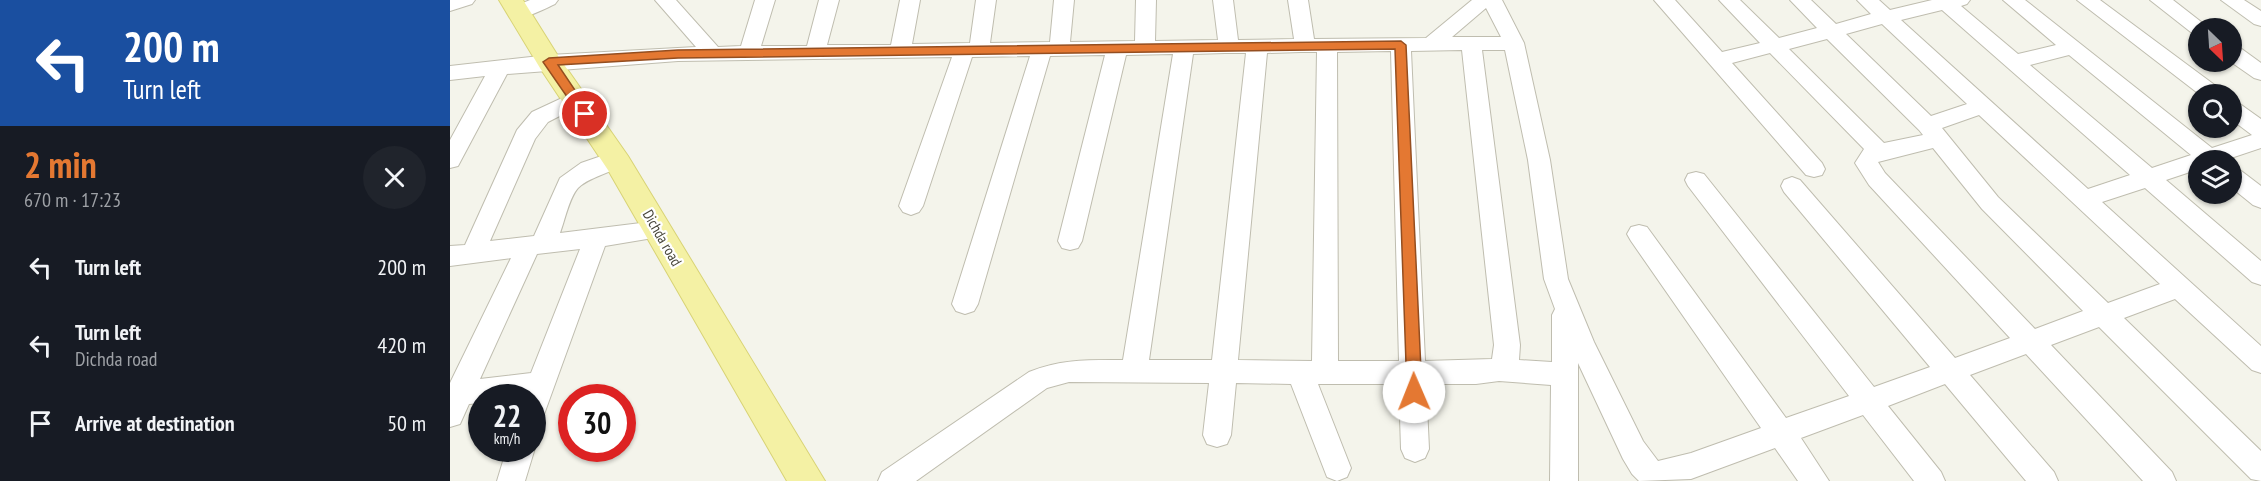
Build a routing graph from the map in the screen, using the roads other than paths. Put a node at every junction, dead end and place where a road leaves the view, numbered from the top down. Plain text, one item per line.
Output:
1 (465, 0) edge
2 (548, 0) edge
3 (664, 0) edge
4 (765, 0) edge
5 (829, 0) edge
6 (910, 0) edge
7 (987, 0) edge
8 (1064, 0) edge
9 (1146, 0) edge
10 (1223, 0) edge
11 (1298, 0) edge
12 (1484, 0) edge
13 (1492, 0) edge
14 (1664, 0) edge
15 (1729, 0) edge
16 (1800, 0) edge
17 (1867, 0) edge
18 (2013, 0) edge
19 (2087, 0) edge
20 (2160, 0) edge
21 (2231, 0) edge
22 (1949, 1) edge
23 (450, 5) edge
24 (514, 6) edge
25 (1886, 17) junction
26 (2188, 20) edge
27 (2261, 20) edge
28 (1832, 31) junction
29 (1471, 43) junction
30 (1514, 43) junction
31 (1432, 44) junction
32 (1401, 45) junction
33 (1775, 45) junction
34 (1316, 47) junction
35 (1145, 48) junction
36 (1184, 48) junction
37 (1229, 48) junction
38 (1257, 48) junction
39 (2072, 48) junction
40 (1051, 49) junction
41 (1117, 49) junction
42 (972, 51) junction
43 (900, 52) junction
44 (713, 54) junction
45 (749, 54) junction
46 (815, 54) junction
47 (2242, 59) edge
48 (1719, 60) junction
49 (549, 62) junction
50 (2014, 62) junction
51 (499, 69) junction
52 (450, 73) edge
53 (2261, 73) edge
54 (2200, 84) edge
55 (575, 99) junction
56 (1983, 106) junction
57 (2242, 116) edge
58 (2261, 130) edge
59 (1933, 132) junction
60 (2261, 141) edge
61 (2193, 150) edge
62 (2234, 150) edge
63 (1880, 152) junction
64 (616, 159) junction
65 (450, 160) edge
66 (2188, 165) edge
67 (1815, 169) dead end
68 (2148, 178) junction
69 (1696, 180) dead end
70 (2242, 184) edge
71 (1792, 186) dead end
72 (2084, 199) junction
73 (2261, 199) edge
74 (911, 206) dead end
75 (657, 230) junction
76 (1640, 234) dead end
77 (596, 238) junction
78 (1070, 241) dead end
79 (536, 245) junction
80 (461, 254) edge
81 (2261, 275) edge
82 (2179, 287) junction
83 (965, 304) dead end
84 (1566, 306) junction
85 (2104, 314) junction
86 (2030, 341) junction
87 (2261, 362) edge
88 (1499, 370) junction
89 (1134, 371) junction
90 (1948, 371) junction
91 (1223, 372) junction
92 (1312, 373) junction
93 (1414, 373) junction
94 (1565, 374) junction
95 (541, 383) joint
96 (1868, 400) junction
97 (453, 401) edge
98 (1780, 432) junction
99 (1217, 435) dead end
100 (1415, 449) dead end
101 (517, 462) edge
102 (1336, 468) dead end
103 (2261, 470) edge
104 (1696, 474) edge
105 (511, 481) edge
106 (807, 481) edge
107 (892, 481) edge
108 (1564, 481) edge
109 (1815, 481) edge
110 (1931, 481) edge
111 (2044, 481) edge
112 (2162, 481) edge

1 - 23 street
2 - 24 street
3 - 44 street
4 - 45 street
5 - 46 street
6 - 43 street
7 - 42 street
8 - 40 street
9 - 35 street
10 - 37 street
11 - 34 street
12 - 31 street
13 - 30 street
14 - 48 street
15 - 33 street
16 - 28 street
17 - 25 street
18 - 39 street
19 - 54 street
20 - 26 street
21 - 27 street
22 - 25 street
22 - 50 street
24 - 49 main road, Dichda road
25 - 28 street
25 - 56 street
28 - 33 street
28 - 59 street
29 - 30 street
29 - 31 street
29 - 88 street
30 - 84 street
31 - 32 street
32 - 34 street
32 - 93 street
33 - 48 street
33 - 63 street
34 - 38 street
34 - 92 street
35 - 36 street
35 - 41 street
36 - 37 street
36 - 89 street
37 - 38 street
38 - 91 street
39 - 50 street
39 - 61 street
40 - 41 street
40 - 42 street
40 - 83 street
41 - 78 street
42 - 43 street
42 - 74 street
43 - 46 street
44 - 45 street
44 - 49 street
45 - 46 street
47 - 53 street
48 - 67 street
49 - 51 street
49 - 55 main road, Dichda road
50 - 68 street
51 - 52 street
51 - 65 street
55 - 64 main road, Dichda road
55 - 80 street
56 - 59 street
56 - 72 street
57 - 58 street
59 - 63 street
59 - 85 street
60 - 62 street
63 - 86 street
64 - 75 main road, Dichda road
64 - 79 street
66 - 68 street
68 - 72 street
68 - 81 street
69 - 96 street
70 - 73 street
71 - 90 street
72 - 82 street
75 - 77 street
75 - 106 main road, Dichda road
76 - 98 street
77 - 79 street
77 - 95 street
79 - 80 street
79 - 97 street
82 - 85 street
82 - 87 street
84 - 94 street
84 - 104 street
85 - 86 street
85 - 103 street
86 - 90 street
86 - 112 street
88 - 93 street
88 - 94 street
89 - 91 street
89 - 107 street
90 - 96 street
90 - 111 street
91 - 92 street
91 - 99 street
92 - 93 street
92 - 102 street
93 - 100 street
94 - 108 street
95 - 97 street
96 - 98 street
96 - 110 street
98 - 104 street
98 - 109 street
101 - 105 street

